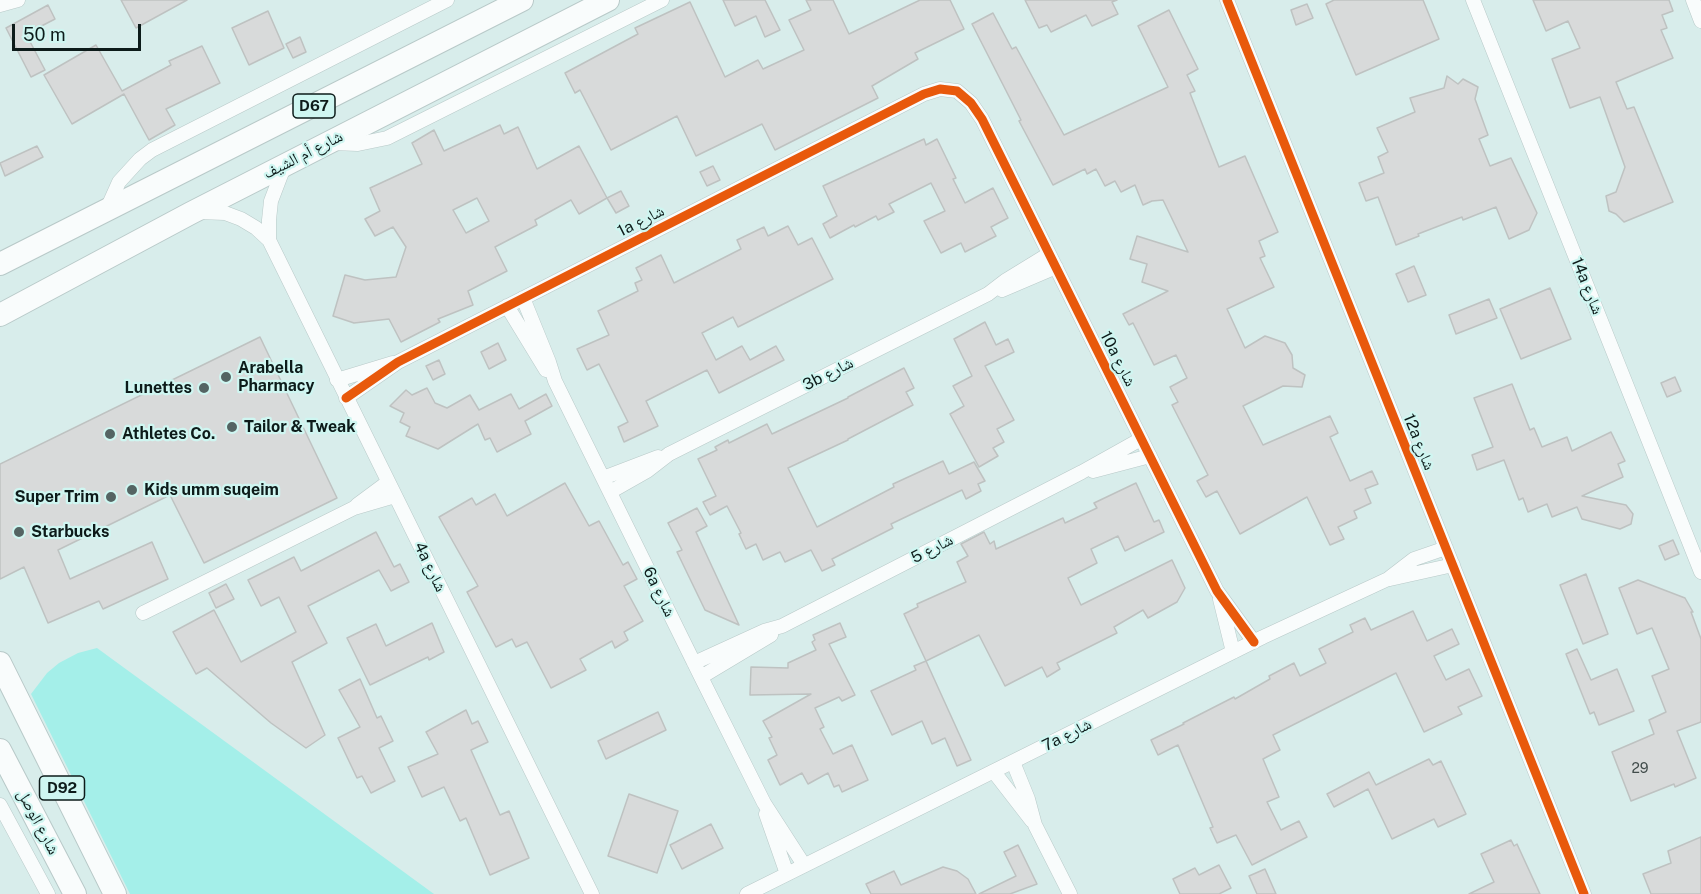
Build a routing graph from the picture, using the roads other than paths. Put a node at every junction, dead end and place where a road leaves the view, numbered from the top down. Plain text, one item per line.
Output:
1 (18, 0) edge
2 (447, 0) edge
3 (497, 0) edge
4 (522, 0) edge
5 (608, 0) edge
6 (662, 0) edge
7 (1227, 0) edge
8 (1473, 0) edge
9 (1693, 0) edge
10 (0, 5) edge
11 (1701, 21) edge
12 (470, 27) junction
13 (957, 91) joint
14 (327, 142) junction
15 (285, 165) junction
16 (106, 211) junction
17 (191, 213) junction
18 (62, 232) junction
19 (269, 240) junction
20 (0, 249) edge
21 (1049, 254) junction
22 (0, 264) edge
23 (1056, 267) junction
24 (0, 279) edge
25 (988, 294) junction
26 (523, 298) junction
27 (507, 306) junction
28 (0, 315) edge
29 (398, 362) junction
30 (337, 380) junction
31 (555, 381) junction
32 (346, 399) junction
33 (1141, 439) junction
34 (669, 454) junction
35 (1150, 456) junction
36 (1082, 472) junction
37 (603, 478) junction
38 (388, 482) junction
39 (610, 492) junction
40 (395, 496) junction
41 (354, 508) junction
42 (1446, 548) junction
43 (1453, 565) junction
44 (1701, 572) edge
45 (1388, 579) junction
46 (1219, 594) junction
47 (143, 613) dead end
48 (782, 626) junction
49 (1254, 642) junction
50 (1233, 652) junction
51 (0, 663) edge
52 (694, 663) junction
53 (701, 677) junction
54 (0, 750) edge
55 (1013, 762) junction
56 (994, 772) junction
57 (764, 803) junction
58 (0, 805) edge
59 (1035, 825) junction
60 (804, 865) junction
61 (787, 874) junction
62 (48, 894) edge
63 (75, 894) edge
64 (115, 894) edge
65 (592, 894) edge
66 (747, 894) edge
67 (1070, 894) edge
68 (1584, 894) edge

1 - 10 street
2 - 16 street
3 - 12 main road
4 - 12 main road, D67
5 - 14 main road, شارع أم الشيف / D67
6 - 14 street
7 - 42 street, 12a شارع
8 - 44 street, 14a شارع
9 - 11 street
12 - 16 main road, D67
13 - 21 street, 10a شارع
13 - 26 street, 1a شارع
14 - 15 main road, شارع أم الشيف / D67
15 - 17 main road, شارع أم الشيف / D67
15 - 19 street, 4a شارع
16 - 18 main road, D67
17 - 19 street, 4a شارع
17 - 28 main road, شارع أم الشيف / D67
18 - 20 main road
18 - 22 main road, D67
18 - 24 main road
19 - 30 street, 4a شارع
21 - 23 street, 10a شارع
21 - 25 street, 3b شارع
23 - 25 street, 3b شارع
23 - 33 street, 10a شارع
25 - 34 street, 3b شارع
26 - 27 street, 1a شارع
26 - 31 street, 6a شارع
27 - 29 street, 1a شارع
27 - 31 street, 6a شارع
29 - 30 street, 1a شارع
29 - 32 street, 1a شارع
30 - 32 street, 4a شارع
31 - 37 street, 6a شارع
32 - 38 street, 4a شارع
33 - 35 street, 10a شارع
33 - 36 street, شارع 5
34 - 37 street, 3b شارع
34 - 39 street, 3b شارع
35 - 36 street, شارع 5
35 - 46 street, 10a شارع
36 - 48 street, شارع 5
37 - 39 street, 6a شارع
38 - 40 street, 4a شارع
38 - 41 street
39 - 52 street, 6a شارع
40 - 41 street
40 - 65 street, 4a شارع
41 - 47 street
42 - 43 street, 12a شارع
42 - 45 street, 7a شارع
43 - 45 street, 7a شارع
43 - 68 street, 12a شارع
45 - 49 street, 7a شارع
46 - 49 street, 10a شارع
46 - 50 street, 10a شارع
48 - 52 street, شارع 5
48 - 53 street, شارع 5
49 - 50 street, 7a شارع
50 - 55 street, 7a شارع
51 - 64 main road, D92
52 - 53 street, 6a شارع
53 - 57 street, 6a شارع
54 - 63 main road, شارع الوصل / D92
55 - 56 street, 7a شارع
55 - 59 street
56 - 59 street
56 - 60 street, 7a شارع
57 - 60 street, 6a شارع
57 - 61 street, 6a شارع
58 - 62 street, شارع الوصل
59 - 67 street
60 - 61 street, 7a شارع
61 - 66 street, 7a شارع

